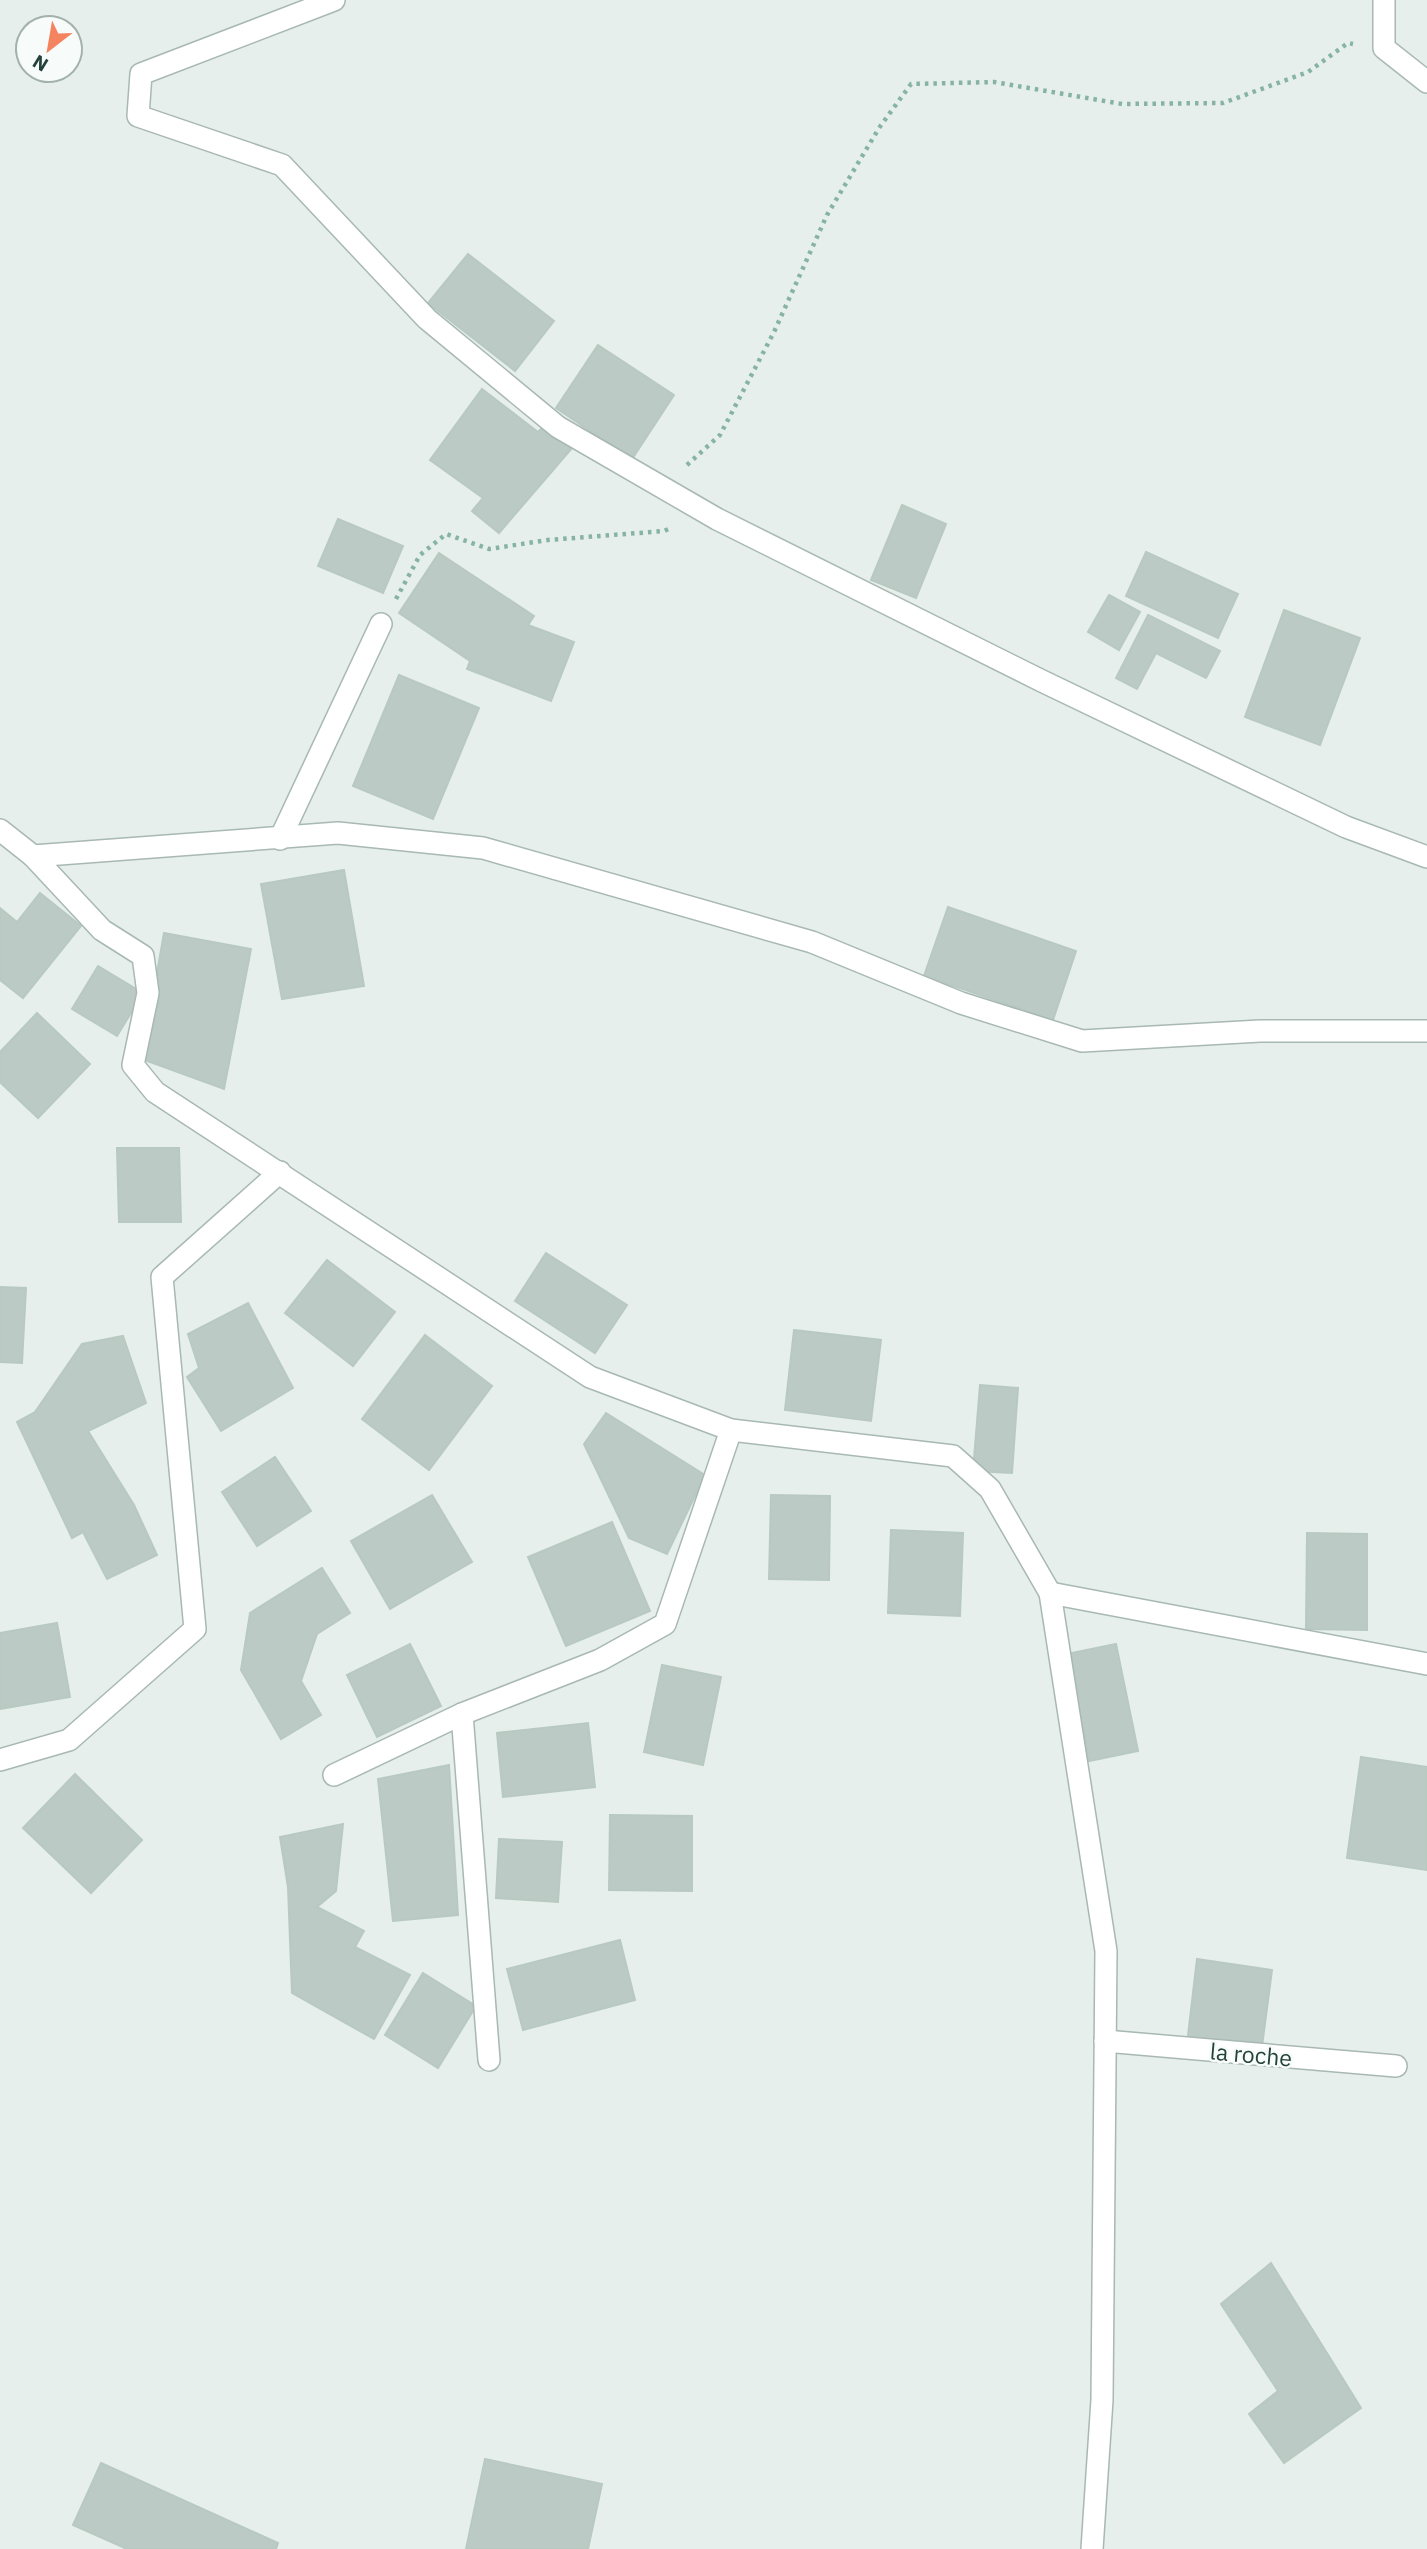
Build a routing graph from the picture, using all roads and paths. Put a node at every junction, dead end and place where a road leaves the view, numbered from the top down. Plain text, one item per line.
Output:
1 (334, 0) edge
2 (1384, 0) edge
3 (1384, 48) junction
4 (1427, 82) edge
5 (663, 487) junction
6 (707, 513) junction
7 (381, 624) joint
8 (0, 831) edge
9 (280, 839) junction
10 (33, 856) junction
11 (1427, 857) edge
12 (1427, 1031) edge
13 (280, 1172) junction
14 (731, 1430) junction
15 (1050, 1593) junction
16 (1427, 1664) edge
17 (463, 1714) junction
18 (0, 1760) edge
19 (334, 1775) dead end
20 (1105, 2041) junction
21 (489, 2060) dead end
22 (1396, 2066) dead end
23 (1092, 2549) edge

1 - 5 street
2 - 3 street
3 - 4 street
3 - 5 path
5 - 6 street
6 - 7 path
6 - 11 street
7 - 9 street
8 - 10 street
9 - 10 street
9 - 12 street
10 - 13 street
13 - 14 street
13 - 18 street
14 - 15 street
14 - 17 street
15 - 16 street
15 - 20 street
17 - 19 street
17 - 21 street
20 - 22 street, la roche
20 - 23 street

